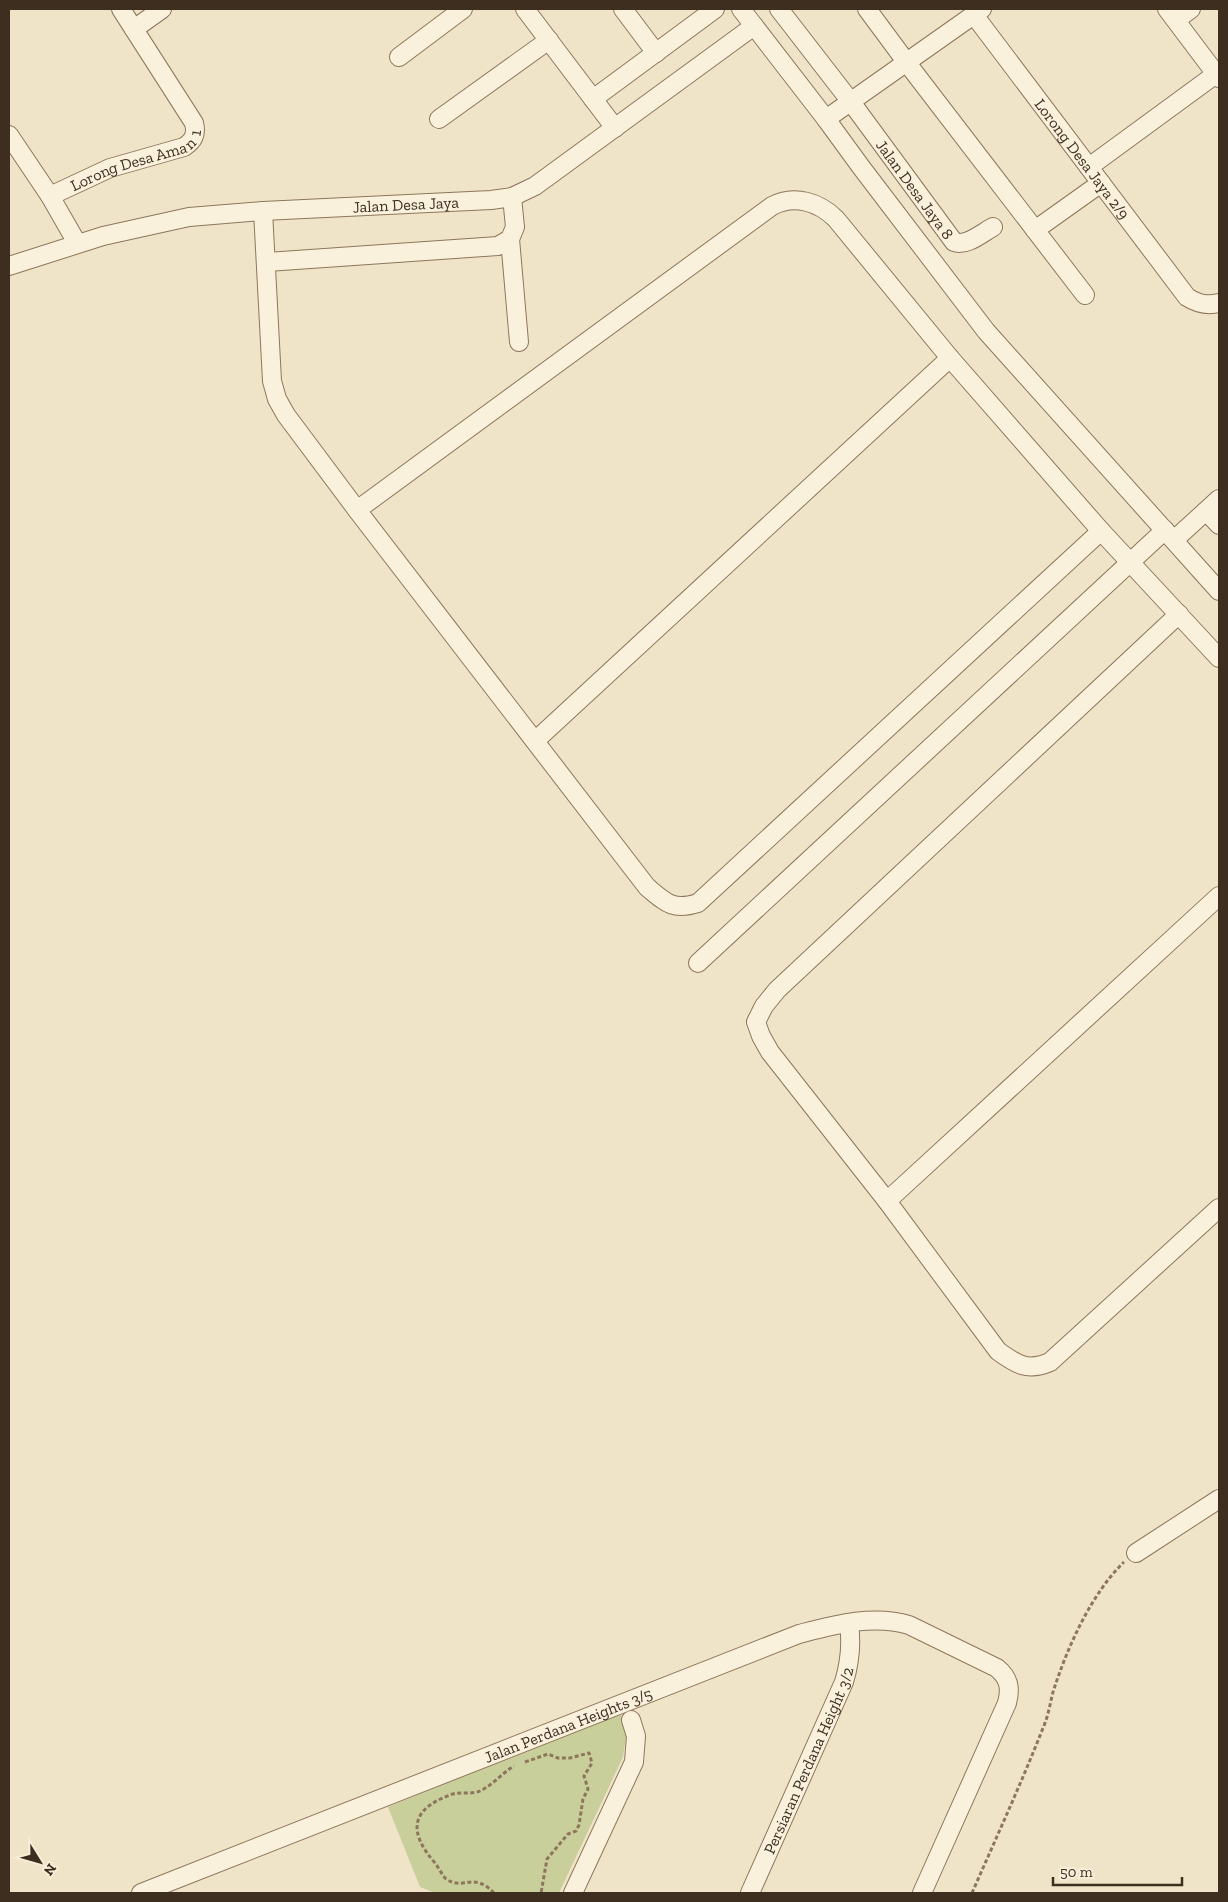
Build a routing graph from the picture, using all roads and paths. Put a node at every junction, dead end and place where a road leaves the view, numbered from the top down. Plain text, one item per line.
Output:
1 (121, 9) edge
2 (162, 9) edge
3 (463, 9) edge
4 (525, 9) edge
5 (623, 9) edge
6 (715, 9) edge
7 (741, 9) edge
8 (779, 9) edge
9 (867, 9) edge
10 (1191, 9) edge
11 (978, 12) edge
12 (1171, 14) edge
13 (754, 26) junction
14 (134, 29) junction
15 (549, 40) junction
16 (656, 53) junction
17 (399, 57) dead end
18 (907, 64) junction
19 (1218, 76) edge
20 (593, 99) junction
21 (852, 102) junction
22 (440, 119) dead end
23 (826, 119) junction
24 (616, 128) junction
25 (9, 135) edge
26 (1089, 167) junction
27 (1101, 183) junction
28 (50, 196) junction
29 (512, 197) junction
30 (263, 211) junction
31 (993, 227) dead end
32 (1035, 230) junction
33 (510, 239) junction
34 (77, 243) junction
35 (267, 262) junction
36 (9, 266) edge
37 (1085, 295) dead end
38 (1219, 302) edge
39 (519, 342) dead end
40 (950, 358) junction
41 (1219, 499) edge
42 (357, 510) junction
43 (1206, 511) junction
44 (1219, 525) edge
45 (1102, 531) junction
46 (1170, 535) junction
47 (1131, 564) junction
48 (1219, 591) edge
49 (1179, 614) junction
50 (1219, 658) edge
51 (535, 742) junction
52 (1219, 896) edge
53 (698, 963) dead end
54 (887, 1201) junction
55 (1219, 1208) edge
56 (1219, 1498) edge
57 (1136, 1553) joint
58 (849, 1624) junction
59 (631, 1720) dead end
60 (141, 1893) edge
61 (494, 1893) edge
62 (541, 1893) edge
63 (573, 1893) edge
64 (750, 1893) edge
65 (922, 1893) edge
66 (972, 1893) edge

1 - 14 street, Lorong Desa Aman 1
2 - 14 street
3 - 17 street
4 - 15 street
5 - 16 street
6 - 16 street
7 - 13 street
8 - 21 street, Jalan Desa Jaya 8
9 - 18 street
10 - 12 street
11 - 18 street
11 - 26 street, Lorong Desa Jaya 2/9
12 - 19 street
13 - 23 street
13 - 24 street, Jalan Desa Jaya
14 - 28 street, Lorong Desa Aman 1
15 - 20 street
15 - 22 street
16 - 20 street
18 - 21 street
18 - 32 street
19 - 26 street
20 - 24 street
21 - 23 street
21 - 31 street, Jalan Desa Jaya 8
23 - 46 street
24 - 29 street, Jalan Desa Jaya
25 - 28 street
26 - 27 street, Lorong Desa Jaya 2/9
27 - 32 street
27 - 38 street, Lorong Desa Jaya 2/9
28 - 34 street
29 - 30 street, Jalan Desa Jaya
29 - 33 street
30 - 34 street, Jalan Desa Jaya
30 - 35 street
32 - 37 street
33 - 35 street
33 - 39 street
34 - 36 street, Jalan Desa Jaya
35 - 42 street
40 - 42 street
40 - 45 street
40 - 51 street
41 - 43 street
42 - 51 street
43 - 44 street
43 - 46 street
45 - 47 street
45 - 51 street
46 - 47 street
46 - 48 street
47 - 49 street
47 - 53 street
49 - 50 street
49 - 54 street
52 - 54 street
54 - 55 street
56 - 57 street
57 - 66 path
58 - 60 street, Jalan Perdana Heights 3/5
58 - 64 street, Persiaran Perdana Height 3/2
58 - 65 street, Jalan Perdana Heights 3/5
59 - 63 street
61 - 62 path

